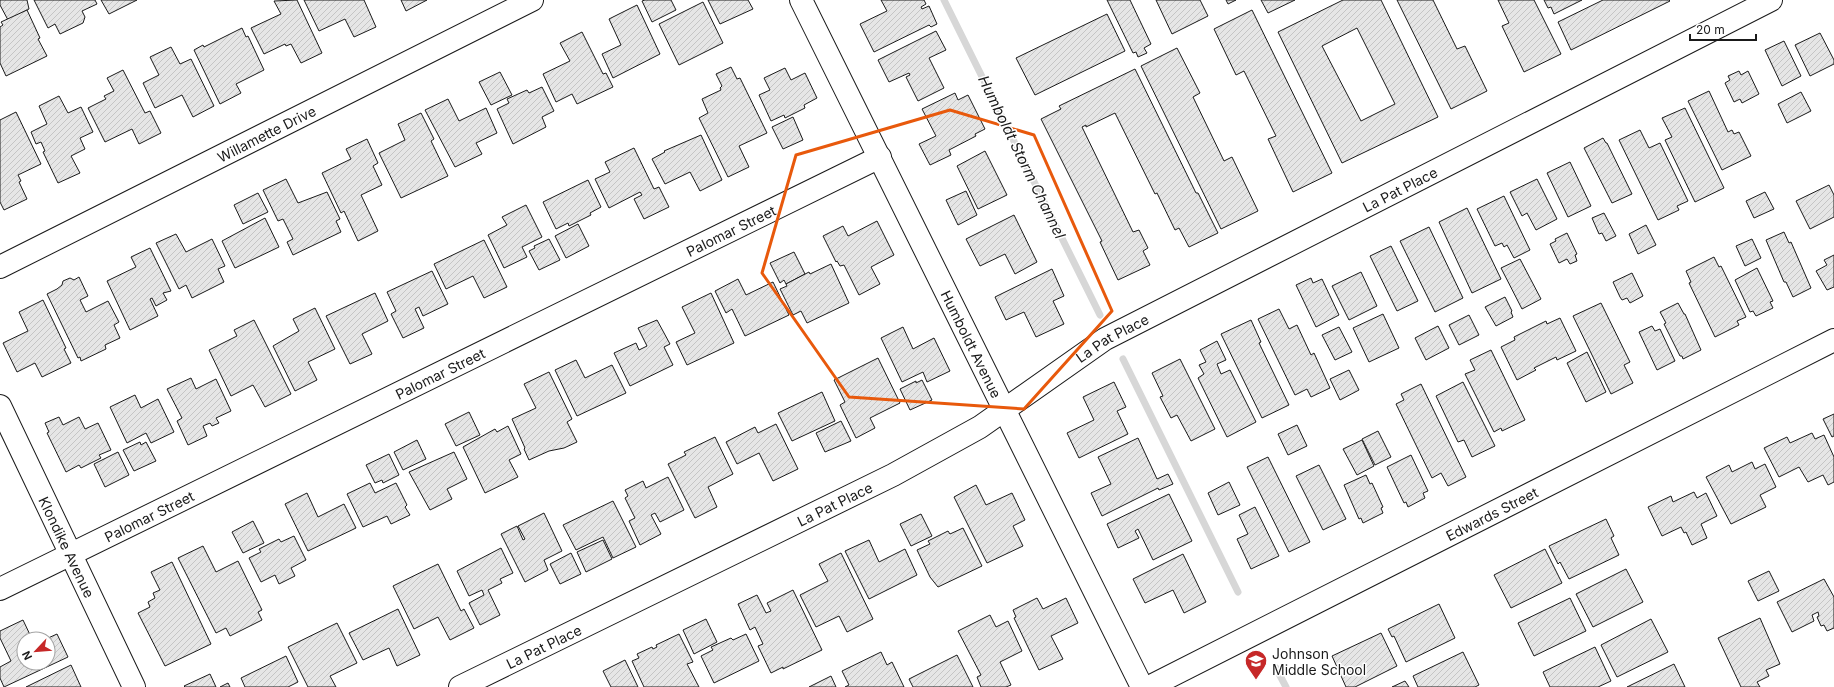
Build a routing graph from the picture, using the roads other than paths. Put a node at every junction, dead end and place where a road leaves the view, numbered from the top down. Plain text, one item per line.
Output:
1 (532, 0) edge
2 (802, 0) edge
3 (1771, 0) edge
4 (880, 157) junction
5 (0, 266) edge
6 (1834, 340) edge
7 (0, 406) edge
8 (1006, 410) junction
9 (71, 554) junction
10 (0, 589) edge
11 (134, 687) edge
12 (460, 687) edge
13 (1142, 687) edge
14 (1148, 687) edge

1 - 5 street, Willamette Drive
2 - 4 street, Humboldt Avenue
3 - 8 street, La Pat Place
4 - 8 street, Humboldt Avenue
4 - 9 street, Palomar Street
6 - 14 street, Edwards Street
7 - 9 street, Klondike Avenue
8 - 12 street, La Pat Place
8 - 13 street, Humboldt Avenue
9 - 10 street, Palomar Street
9 - 11 street, Klondike Avenue

